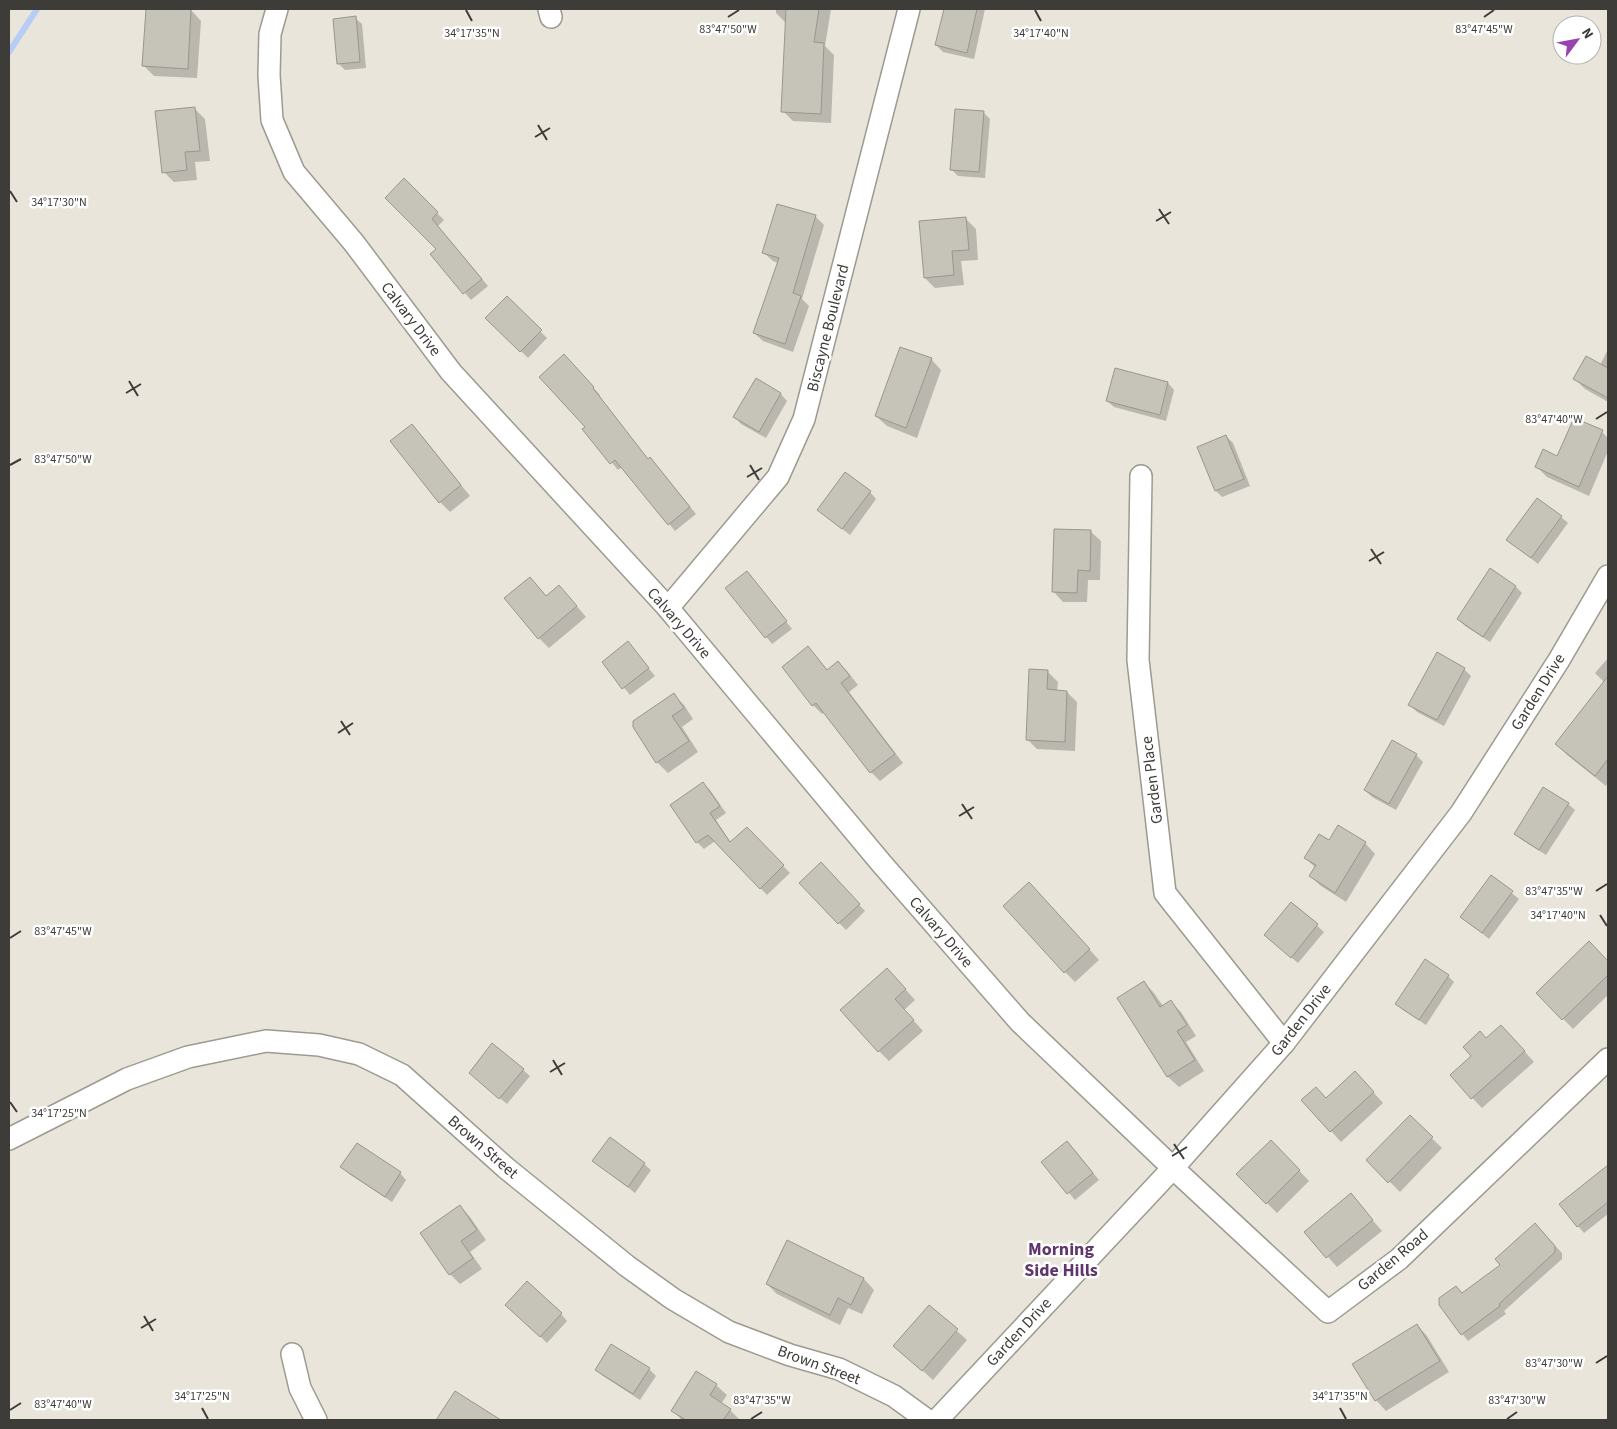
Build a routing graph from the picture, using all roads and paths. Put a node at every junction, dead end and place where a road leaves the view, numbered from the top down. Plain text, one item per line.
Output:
1 (277, 9) edge
2 (909, 9) edge
3 (1141, 476) dead end
4 (1608, 576) edge
5 (668, 608) junction
6 (1284, 1043) junction
7 (1608, 1059) edge
8 (9, 1139) edge
9 (1173, 1168) junction
10 (292, 1354) dead end
11 (316, 1420) edge
12 (927, 1420) edge
13 (936, 1420) edge

1 - 5 street, Calvary Drive
2 - 5 street, Biscayne Boulevard
3 - 6 street, Garden Place
4 - 6 street, Garden Drive
5 - 9 street, Calvary Drive
6 - 9 street, Garden Drive
7 - 9 street, Garden Road
8 - 12 street, Brown Street
9 - 13 street, Garden Drive
10 - 11 street

